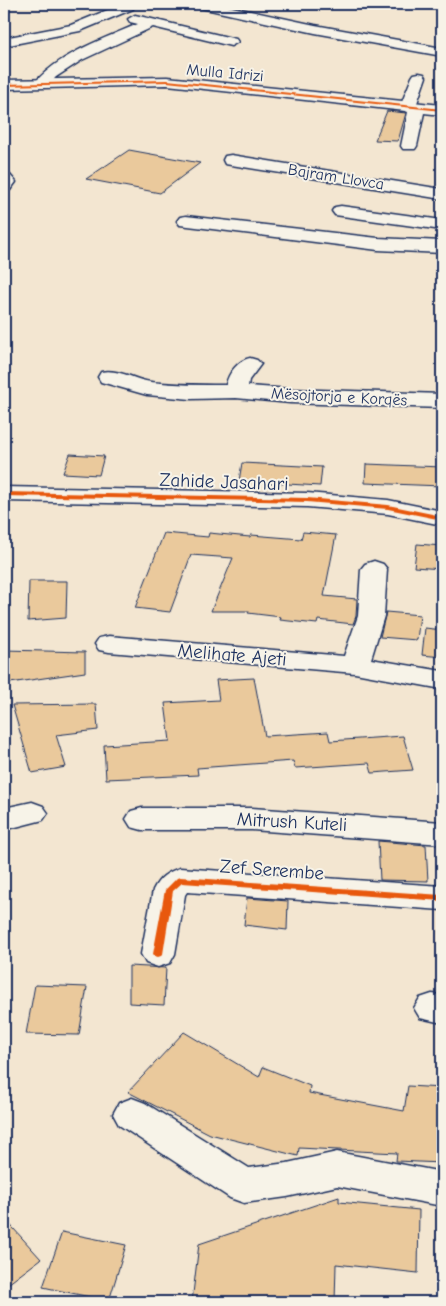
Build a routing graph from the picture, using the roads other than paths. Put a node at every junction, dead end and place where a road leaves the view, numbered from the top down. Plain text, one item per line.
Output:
1 (201, 4) edge
2 (128, 6) dead end
3 (110, 14) junction
4 (152, 23) junction
5 (4, 42) edge
6 (231, 42) dead end
7 (442, 52) edge
8 (419, 77) dead end
9 (42, 83) junction
10 (4, 85) edge
11 (412, 107) junction
12 (442, 110) edge
13 (409, 146) dead end
14 (231, 160) dead end
15 (4, 179) edge
16 (4, 186) edge
17 (442, 194) edge
18 (341, 211) dead end
19 (186, 221) dead end
20 (442, 225) edge
21 (442, 247) edge
22 (250, 364) dead end
23 (109, 377) dead end
24 (236, 391) junction
25 (442, 402) edge
26 (4, 494) edge
27 (442, 518) edge
28 (374, 569) dead end
29 (109, 644) dead end
30 (355, 665) junction
31 (442, 680) edge
32 (142, 819) dead end
33 (442, 833) edge
34 (442, 898) edge
35 (158, 954) dead end
36 (132, 1114) dead end
37 (442, 1188) edge

1 - 7 street
2 - 3 street
3 - 4 street
3 - 5 street
4 - 6 street
4 - 9 street
8 - 11 street
9 - 10 street, Mulla Idrizi
9 - 11 street, Mulla Idrizi
11 - 12 street, Mulla Idrizi
11 - 13 street
14 - 17 street, Bajram Llovca
15 - 16 street
18 - 20 street, Bajram Llovca
19 - 21 street
22 - 24 street
23 - 24 street, Mësojtorja e Korqës
24 - 25 street, Mësojtorja e Korqës
26 - 27 street, Zahide Jasahari
28 - 30 street
29 - 30 street, Melihate Ajeti
30 - 31 street, Melihate Ajeti
32 - 33 street, Mitrush Kuteli
34 - 35 street, Zef Serembe
36 - 37 street

